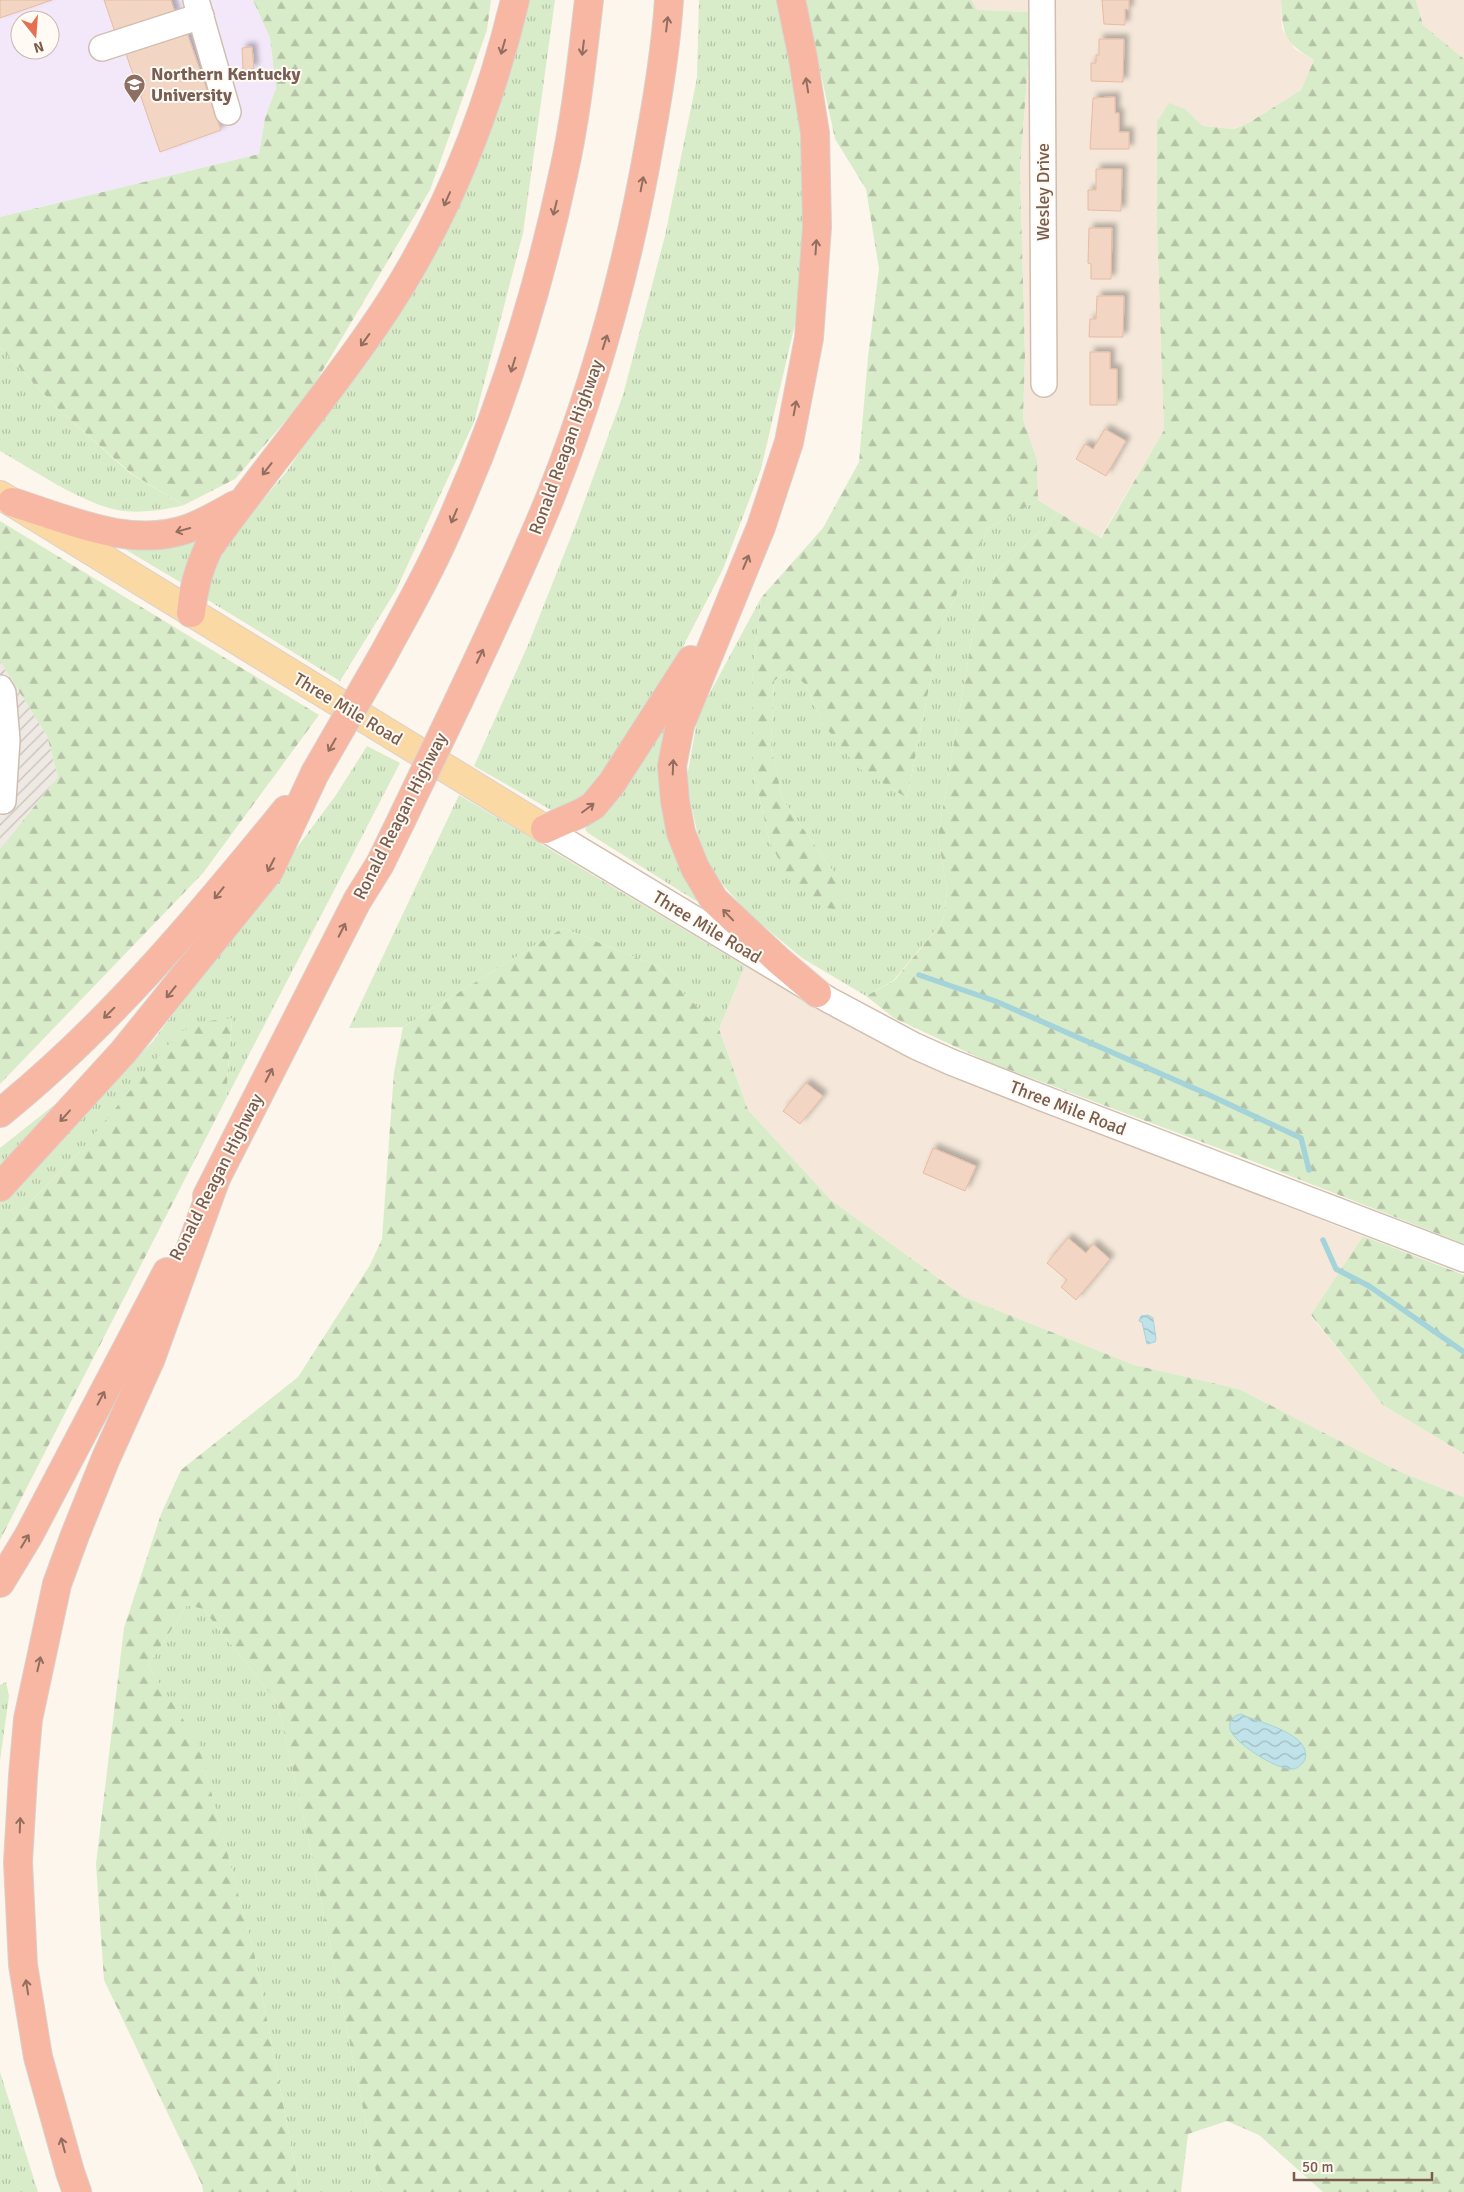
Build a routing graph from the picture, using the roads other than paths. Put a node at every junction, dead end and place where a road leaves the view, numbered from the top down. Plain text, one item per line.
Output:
1 (515, 0) edge
2 (589, 0) edge
3 (669, 0) edge
4 (791, 0) edge
5 (1042, 0) edge
6 (199, 8) edge
7 (102, 48) dead end
8 (228, 112) dead end
9 (1044, 384) dead end
10 (6, 498) edge
11 (243, 500) junction
12 (727, 607) junction
13 (191, 613) junction
14 (0, 688) edge
15 (315, 774) junction
16 (1, 804) edge
17 (545, 829) junction
18 (817, 993) junction
19 (0, 1113) edge
20 (215, 1180) junction
21 (0, 1187) edge
22 (1464, 1259) edge
23 (0, 1583) edge
24 (77, 2192) edge

1 -> 11 highway
2 -> 15 highway, bridge
20 -> 3 highway, Ronald Reagan Highway, bridge
12 -> 4 highway
5 - 9 street, Wesley Drive
6 - 7 street
6 - 8 street
11 -> 10 highway
10 - 13 main road, Three Mile Road
11 - 13 highway
17 -> 12 highway
18 -> 12 highway
13 - 17 main road, Three Mile Road
14 - 16 street
15 -> 19 highway
15 -> 21 highway
17 - 18 street, Three Mile Road
18 - 22 street, Three Mile Road
23 -> 20 highway, Ronald Reagan Highway
24 -> 20 highway

